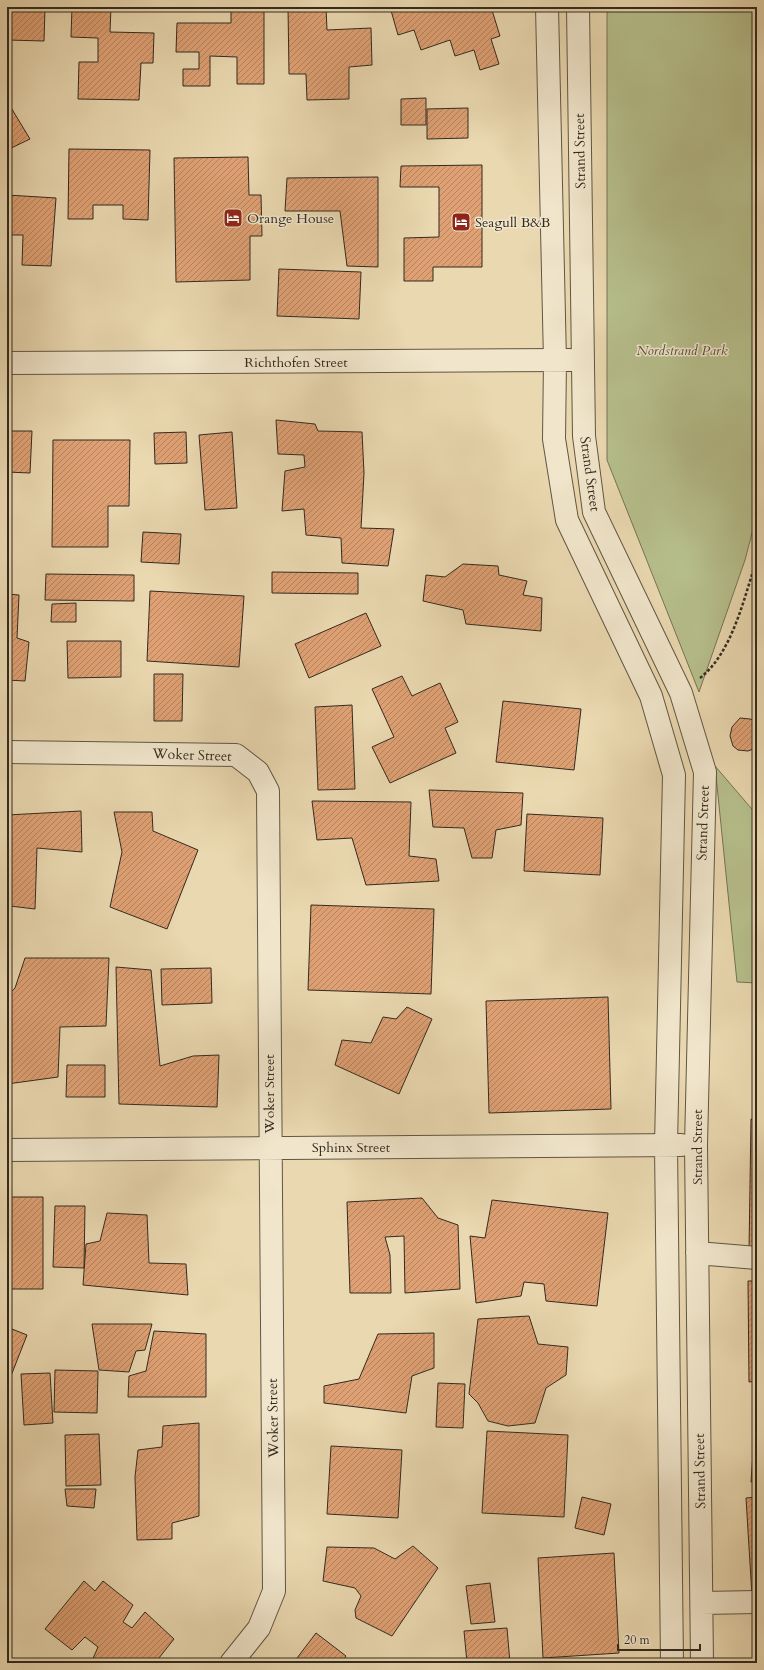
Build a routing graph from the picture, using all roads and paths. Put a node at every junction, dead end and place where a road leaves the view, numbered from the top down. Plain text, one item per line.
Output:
1 (547, 7) edge
2 (578, 7) edge
3 (584, 359) junction
4 (555, 361) junction
5 (7, 363) edge
6 (757, 559) edge
7 (681, 693) junction
8 (7, 752) edge
9 (666, 1145) junction
10 (696, 1145) junction
11 (270, 1148) junction
12 (7, 1150) edge
13 (698, 1253) junction
14 (757, 1258) edge
15 (757, 1602) edge
16 (702, 1603) junction
17 (230, 1663) edge
18 (672, 1663) edge
19 (702, 1663) edge

1 - 4 street, Strand Street
2 - 3 street, Strand Street
3 - 4 street, Richthofen Street
3 - 7 street, Strand Street
4 - 5 street, Richthofen Street
4 - 9 street, Strand Street
6 - 7 path
7 - 10 street, Strand Street
8 - 11 street, Woker Street
9 - 10 street, Sphinx Street
9 - 11 street, Sphinx Street
9 - 18 street, Strand Street
10 - 13 street, Strand Street
11 - 12 street, Sphinx Street
11 - 17 street, Woker Street
13 - 14 street
13 - 16 street, Strand Street
15 - 16 street
16 - 19 street, Strand Street

